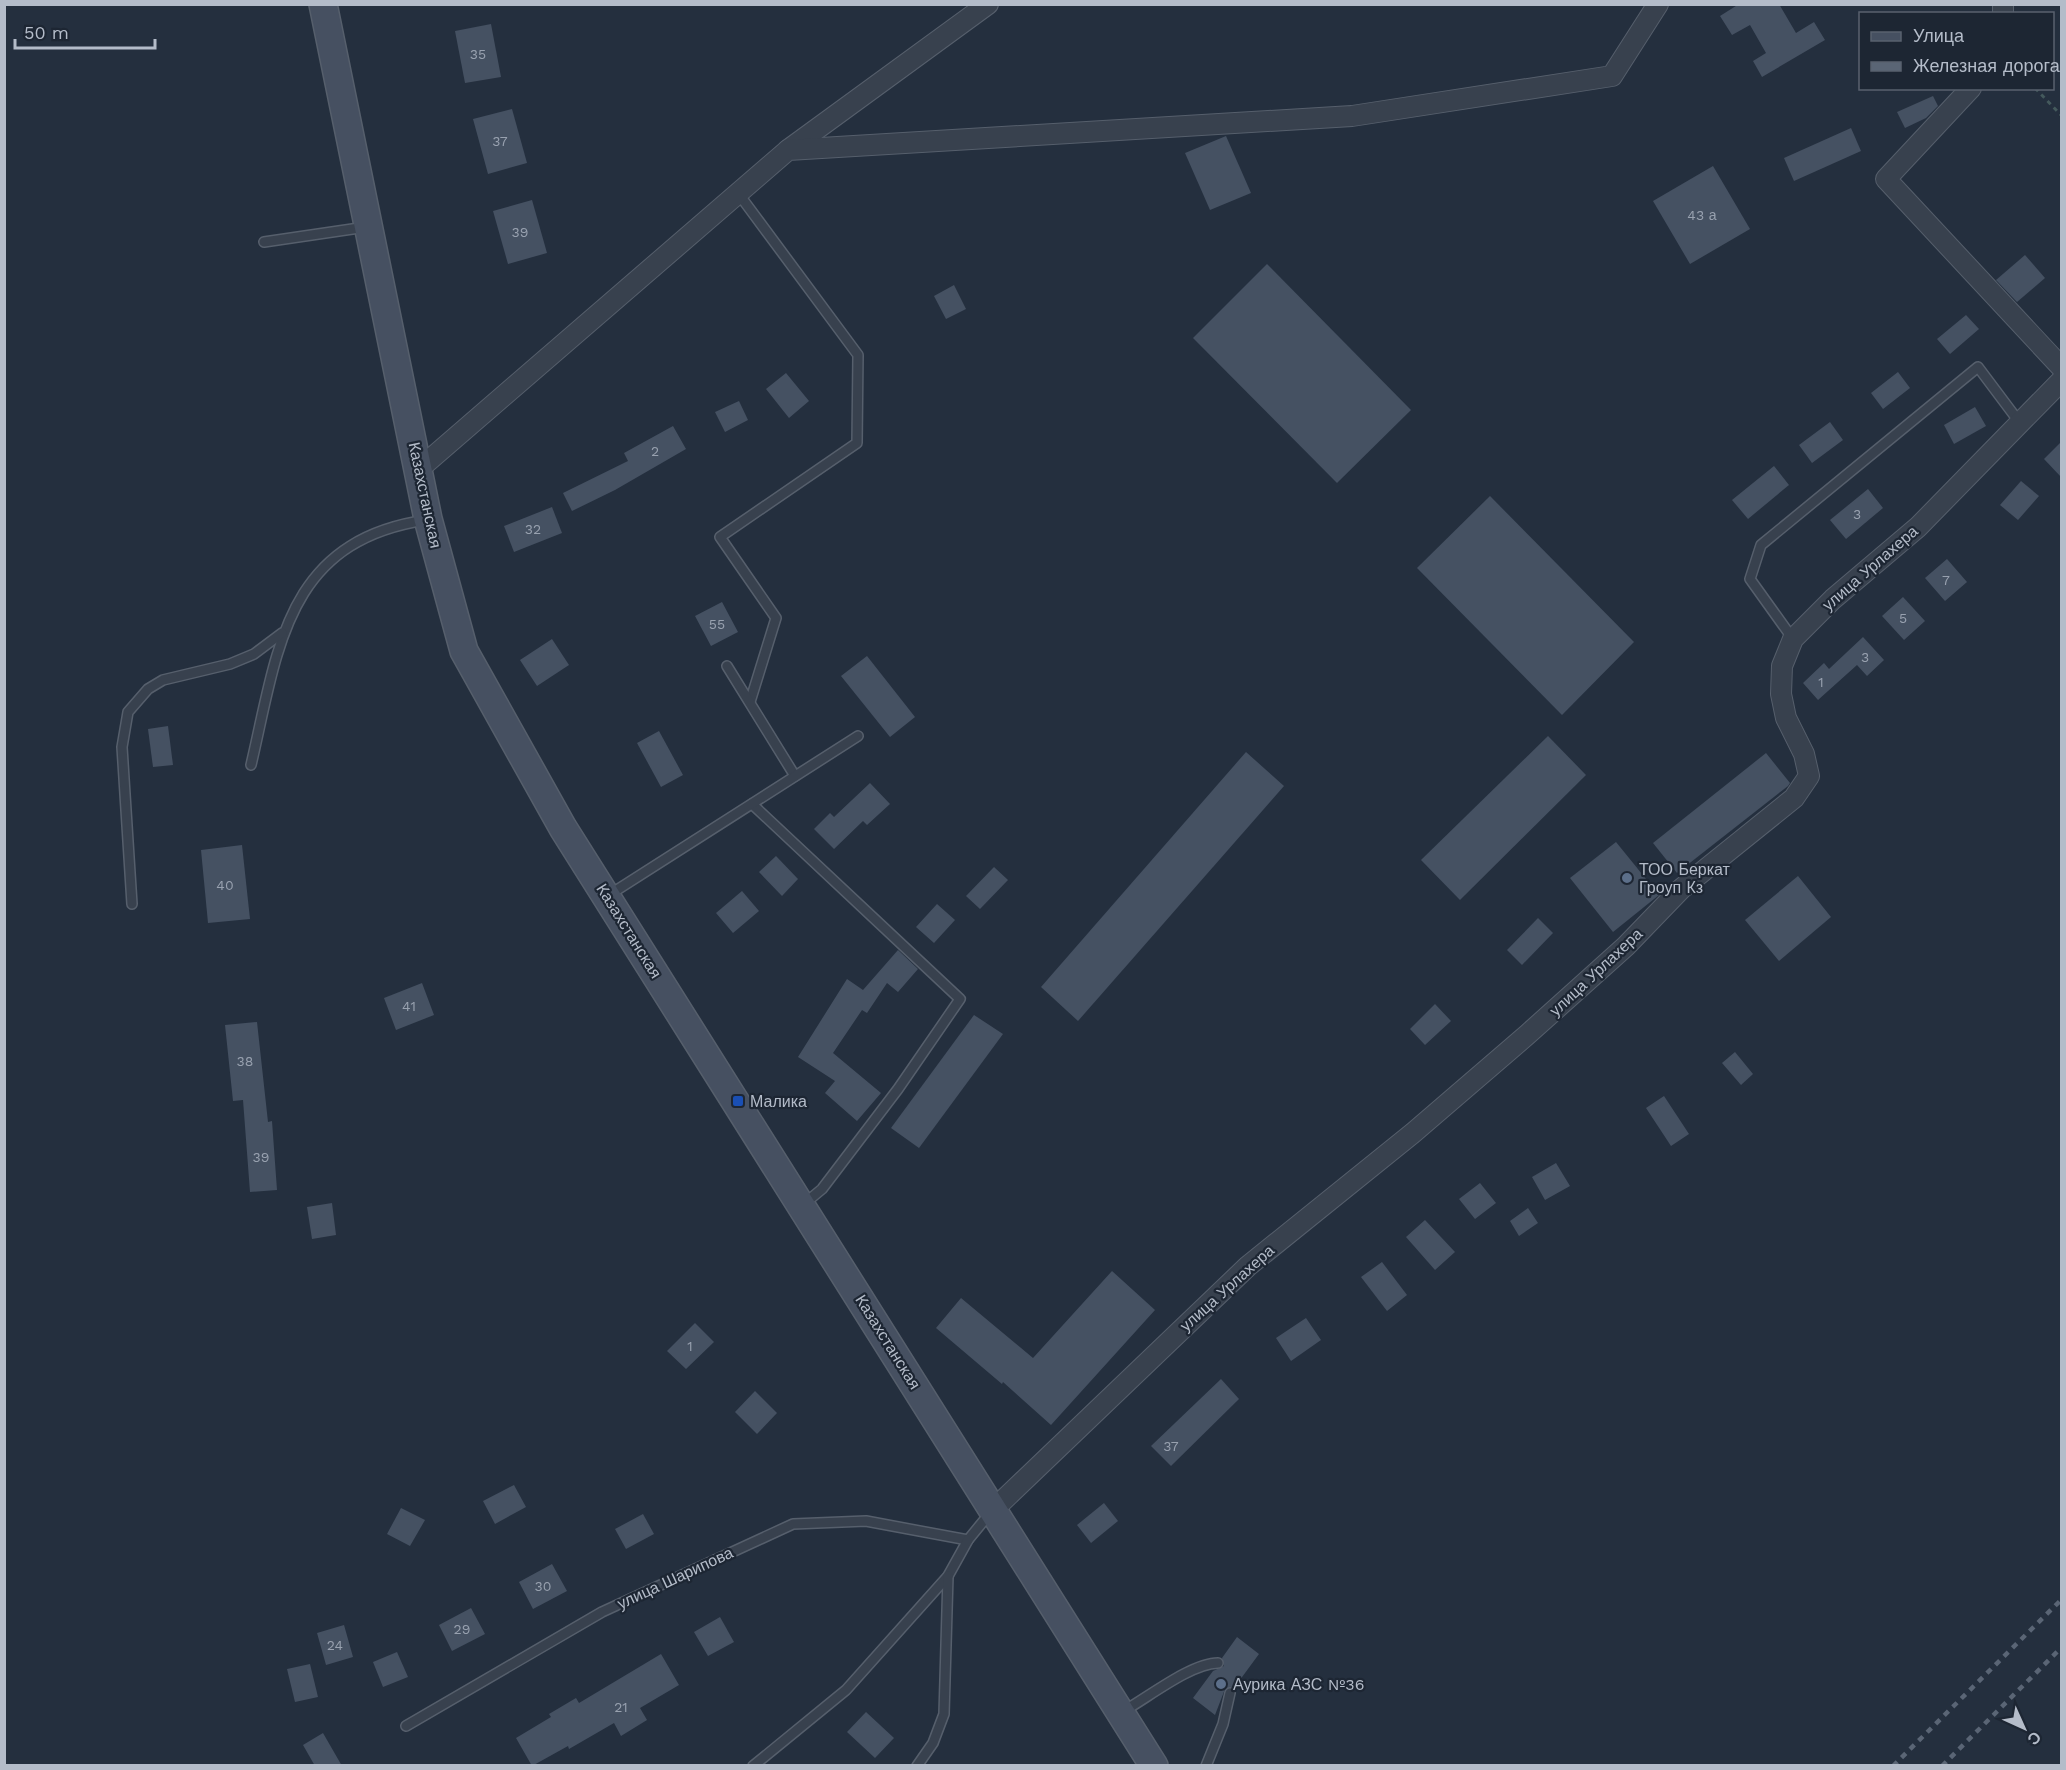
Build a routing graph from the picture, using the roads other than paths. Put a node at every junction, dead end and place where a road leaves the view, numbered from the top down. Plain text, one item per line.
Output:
1 (323, 4) edge
2 (988, 4) edge
3 (1659, 4) edge
4 (1969, 90) edge
5 (788, 150) junction
6 (738, 193) junction
7 (369, 226) junction
8 (264, 242) dead end
9 (2061, 368) edge
10 (2061, 380) edge
11 (2020, 423) junction
12 (419, 469) junction
13 (428, 519) junction
14 (282, 633) junction
15 (1793, 639) junction
16 (727, 666) dead end
17 (750, 702) junction
18 (858, 736) dead end
19 (251, 765) dead end
20 (795, 776) junction
21 (752, 804) junction
22 (607, 897) junction
23 (132, 904) dead end
24 (803, 1206) junction
25 (993, 1510) junction
26 (968, 1540) junction
27 (948, 1576) junction
28 (1218, 1663) dead end
29 (1230, 1693) dead end
30 (1122, 1712) junction
31 (406, 1726) dead end
32 (753, 1766) edge
33 (917, 1766) edge
34 (1154, 1766) edge
35 (1206, 1766) edge

1 - 7 main road, Казахстанская
2 - 5 street
3 - 5 street
4 - 9 street
5 - 6 street
6 - 12 street
6 - 17 lane
7 - 8 lane
7 - 12 main road, Казахстанская
10 - 11 street, улица Урлахера
11 - 15 street, улица Урлахера
11 - 15 lane
12 - 13 main road, Казахстанская
13 - 14 lane
13 - 22 main road, Казахстанская
14 - 19 lane
14 - 23 lane
15 - 25 street, улица Урлахера
16 - 17 lane
17 - 20 lane
18 - 20 lane
20 - 21 lane
21 - 22 lane
21 - 24 lane
22 - 24 main road, Казахстанская
24 - 25 main road, Казахстанская
25 - 26 lane
25 - 30 main road, Казахстанская
26 - 27 lane
26 - 31 lane, улица Шарипова
27 - 32 lane
27 - 33 lane
28 - 30 lane
29 - 35 lane
30 - 34 main road, Казахстанская

